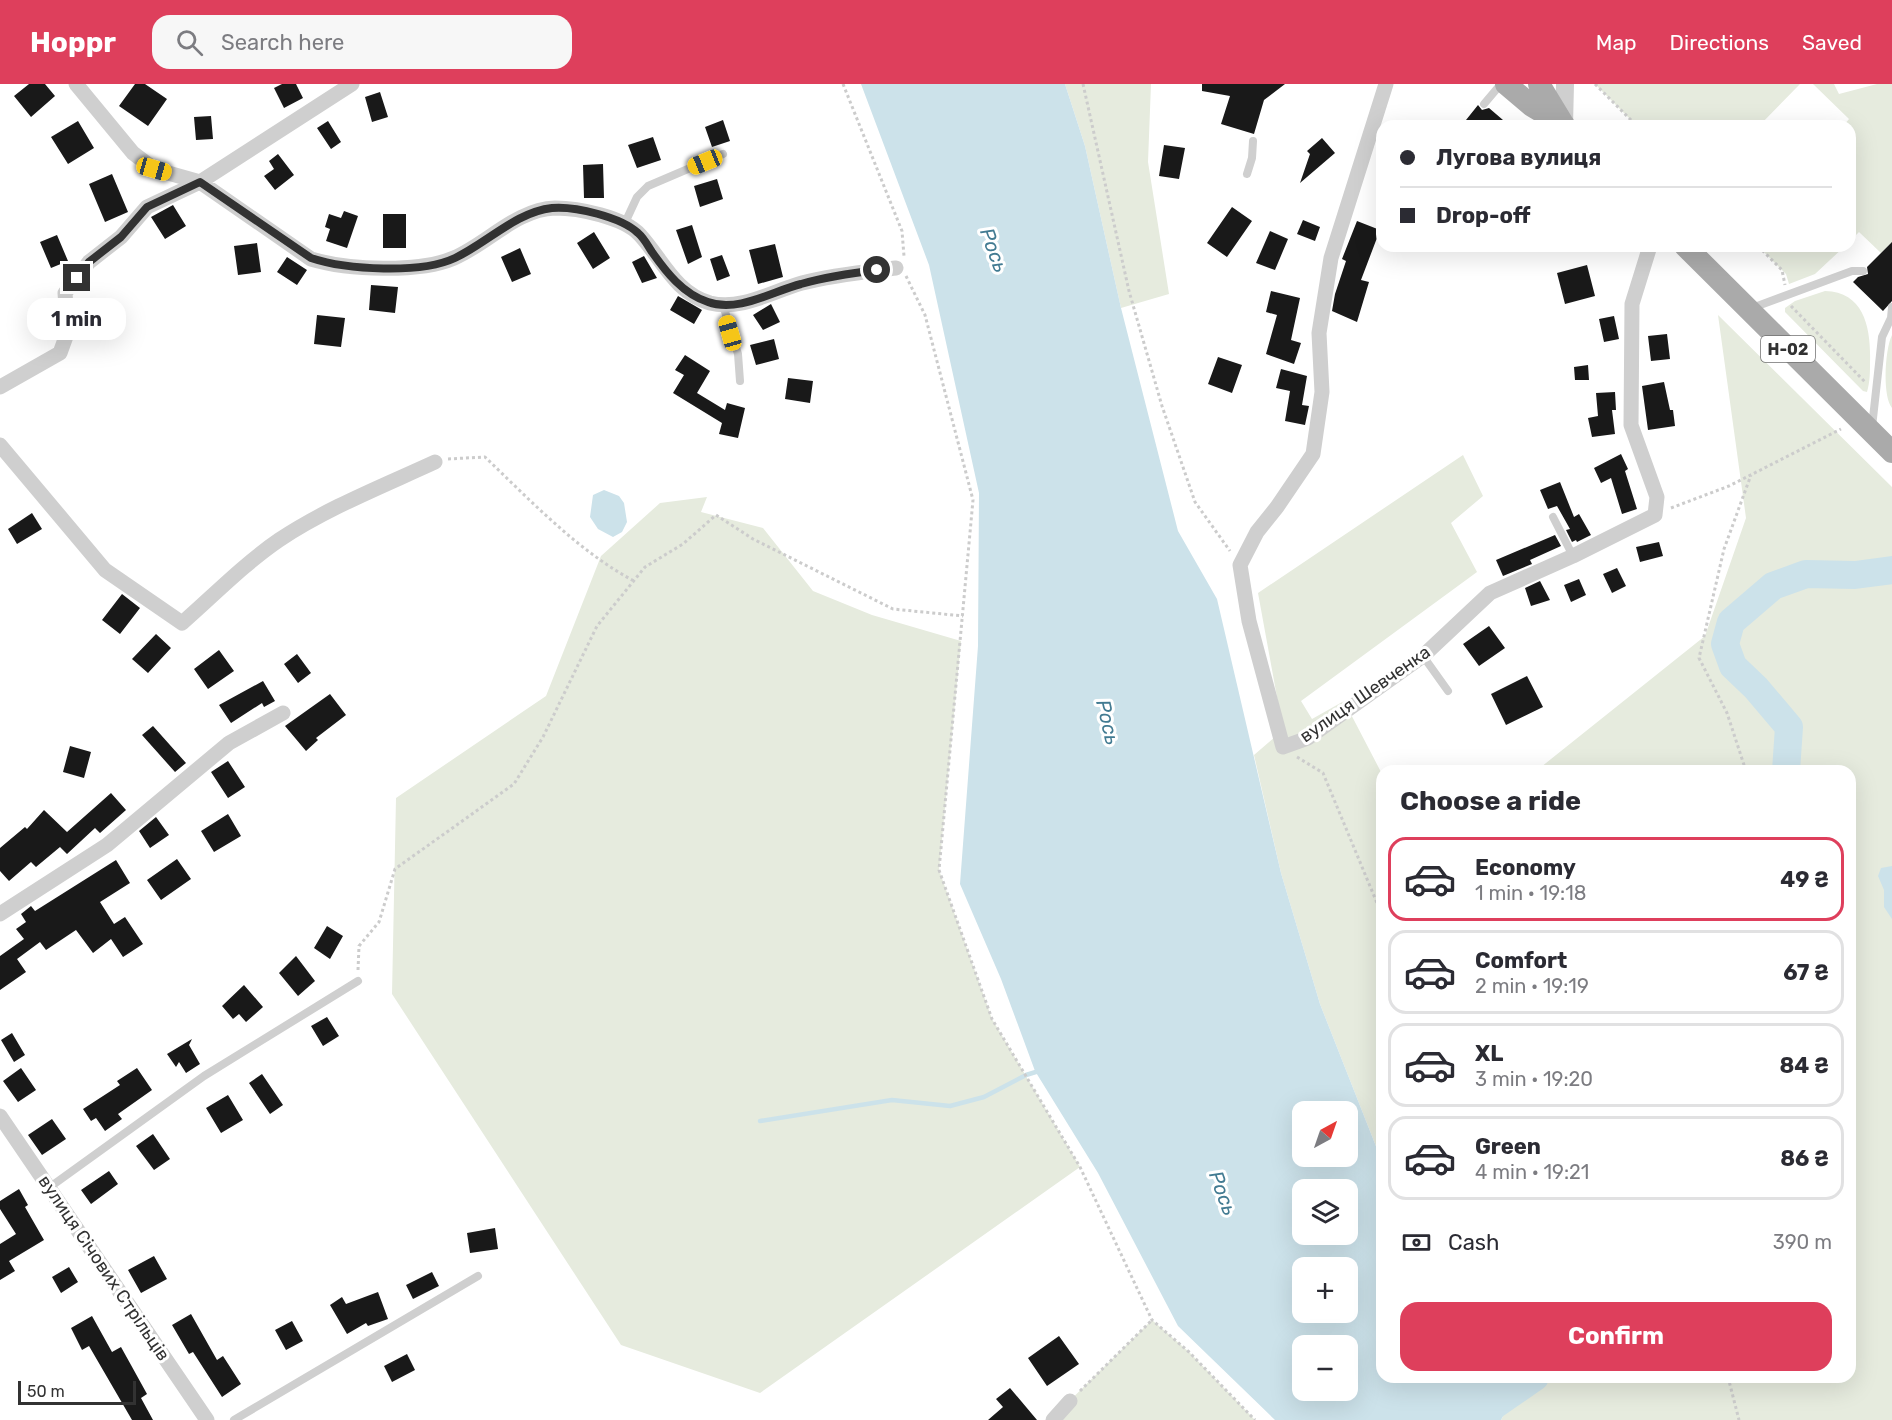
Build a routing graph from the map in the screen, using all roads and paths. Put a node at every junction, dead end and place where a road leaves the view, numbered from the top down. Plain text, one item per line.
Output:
1 (76, 84) edge
2 (352, 84) edge
3 (843, 84) edge
4 (1083, 84) edge
5 (1386, 84) edge
6 (1501, 84) edge
7 (1506, 84) edge
8 (1539, 84) edge
9 (1565, 84) edge
10 (1595, 84) edge
11 (1484, 104) dead end
12 (1555, 120) edge
13 (1561, 120) edge
14 (1565, 120) edge
15 (1631, 120) edge
16 (1253, 141) dead end
17 (723, 154) dead end
18 (1247, 174) dead end
19 (200, 182) junction
20 (624, 225) junction
21 (1648, 252) edge
22 (1691, 252) edge
23 (1764, 252) edge
24 (896, 268) junction
25 (1863, 272) dead end
26 (1787, 295) junction
27 (723, 305) junction
28 (1892, 307) edge
29 (1748, 309) junction
30 (741, 381) dead end
31 (0, 387) edge
32 (1876, 392) junction
33 (1866, 425) junction
34 (0, 445) edge
35 (1892, 452) edge
36 (435, 462) joint
37 (1751, 475) junction
38 (1655, 514) junction
39 (1553, 517) dead end
40 (1573, 556) junction
41 (1240, 565) junction
42 (634, 581) junction
43 (963, 616) junction
44 (1423, 656) junction
45 (1448, 691) dead end
46 (283, 713) dead end
47 (1282, 747) junction
48 (1744, 765) edge
49 (1376, 901) edge
50 (0, 914) edge
51 (358, 981) joint
52 (0, 1116) edge
53 (50, 1187) junction
54 (478, 1276) dead end
55 (1152, 1320) junction
56 (1730, 1383) edge
57 (1070, 1401) joint
58 (207, 1420) edge
59 (234, 1420) edge
60 (1053, 1420) edge
61 (1255, 1420) edge
62 (1739, 1420) edge

1 - 19 street
2 - 19 street
3 - 24 path
4 - 41 path
5 - 41 street
6 - 11 lane
7 - 12 main road
8 - 13 main road
9 - 14 street
10 - 15 path
16 - 18 lane
17 - 20 lane
19 - 20 street
19 - 31 street
20 - 27 street
21 - 38 street
22 - 29 main road, Н-02
23 - 26 path
24 - 27 street
24 - 43 path
25 - 26 lane
26 - 29 lane
26 - 32 path
27 - 30 lane
28 - 32 lane
29 - 33 main road, Н-02
32 - 33 lane
33 - 35 main road, Н-02
33 - 37 path
34 - 36 street
36 - 42 path
37 - 38 path
37 - 48 path
38 - 40 street, вулиця Шевченка
39 - 40 lane
40 - 44 street, вулиця Шевченка
41 - 47 street, вулиця Шевченка
42 - 43 path
42 - 51 path
43 - 55 path
44 - 45 lane
44 - 47 street, вулиця Шевченка
46 - 50 street
47 - 49 path
51 - 53 lane
52 - 53 street, вулиця Січових Стрільців
53 - 58 street, вулиця Січових Стрільців
54 - 59 lane
55 - 57 path
55 - 61 path
56 - 62 path
57 - 60 street

